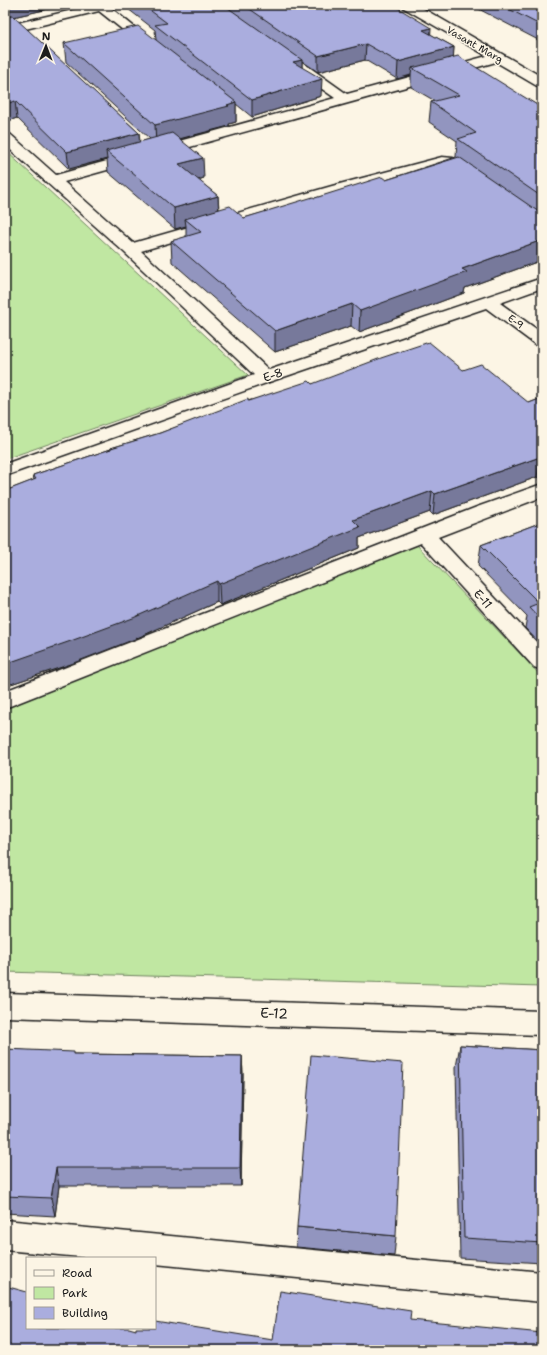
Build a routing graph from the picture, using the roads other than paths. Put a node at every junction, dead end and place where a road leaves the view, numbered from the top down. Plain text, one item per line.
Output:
1 (408, 5) edge
2 (106, 6) edge
3 (11, 28) edge
4 (29, 37) edge
5 (163, 54) edge
6 (498, 57) junction
7 (288, 59) edge
8 (542, 83) edge
9 (345, 99) junction
10 (241, 116) dead end
11 (253, 126) junction
12 (5, 137) edge
13 (143, 142) edge
14 (154, 153) junction
15 (53, 180) junction
16 (484, 187) edge
17 (130, 249) junction
18 (542, 283) edge
19 (489, 302) junction
20 (542, 341) edge
21 (266, 377) junction
22 (5, 470) edge
23 (542, 490) edge
24 (425, 534) junction
25 (542, 662) edge
26 (5, 700) edge
27 (5, 1005) edge
28 (542, 1023) edge
29 (5, 1235) edge
30 (542, 1287) edge

1 - 6 street, Vasant Marg
2 - 3 street
2 - 5 street
3 - 4 street
6 - 8 street, Vasant Marg
6 - 9 street
7 - 9 street
9 - 11 street
10 - 11 street
11 - 14 street
12 - 15 street
13 - 14 street
14 - 15 street
15 - 17 street
16 - 17 street
17 - 21 street
18 - 19 street, E-8
19 - 20 street, E-9
19 - 21 street, E-8
21 - 22 street, E-8
23 - 24 street
24 - 25 street, E-11
24 - 26 street
27 - 28 street, E-12
29 - 30 street

